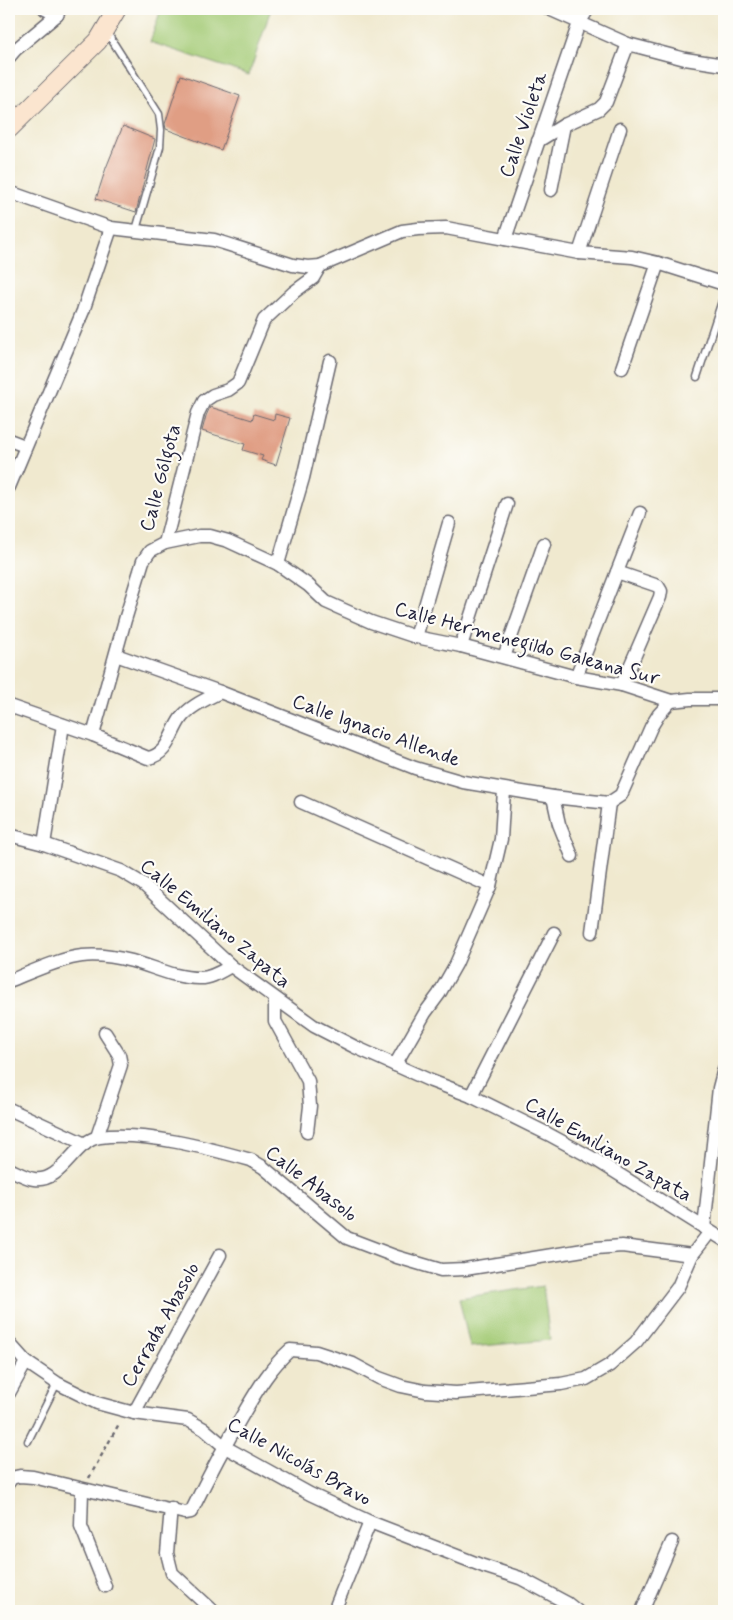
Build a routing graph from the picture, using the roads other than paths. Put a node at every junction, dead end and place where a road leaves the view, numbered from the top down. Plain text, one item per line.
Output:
1 (45, 9) edge
2 (117, 9) edge
3 (549, 9) edge
4 (588, 9) edge
5 (59, 12) edge
6 (578, 22) junction
7 (105, 30) junction
8 (628, 44) junction
9 (9, 57) edge
10 (724, 66) edge
11 (564, 125) junction
12 (9, 129) edge
13 (620, 129) dead end
14 (538, 141) junction
15 (551, 190) dead end
16 (9, 192) edge
17 (111, 228) junction
18 (136, 230) junction
19 (505, 239) junction
20 (579, 253) junction
21 (658, 263) junction
22 (320, 266) junction
23 (724, 284) edge
24 (724, 295) edge
25 (330, 361) dead end
26 (622, 368) dead end
27 (697, 377) dead end
28 (9, 440) edge
29 (25, 446) junction
30 (9, 487) edge
31 (507, 504) dead end
32 (640, 513) dead end
33 (449, 523) dead end
34 (166, 543) junction
35 (544, 544) dead end
36 (278, 564) junction
37 (617, 572) junction
38 (416, 637) junction
39 (461, 646) junction
40 (116, 655) junction
41 (504, 657) junction
42 (576, 677) junction
43 (622, 685) junction
44 (220, 692) junction
45 (724, 699) edge
46 (672, 701) junction
47 (9, 706) edge
48 (63, 725) junction
49 (93, 735) junction
50 (504, 790) junction
51 (553, 797) junction
52 (301, 802) dead end
53 (609, 803) junction
54 (9, 836) edge
55 (44, 844) junction
56 (572, 856) dead end
57 (490, 886) junction
58 (592, 932) dead end
59 (554, 933) dead end
60 (231, 966) junction
61 (9, 981) edge
62 (275, 999) junction
63 (105, 1033) dead end
64 (395, 1065) junction
65 (724, 1070) edge
66 (471, 1096) junction
67 (9, 1109) edge
68 (307, 1132) dead end
69 (97, 1137) junction
70 (85, 1144) junction
71 (9, 1169) edge
72 (707, 1230) junction
73 (724, 1240) edge
74 (220, 1255) dead end
75 (692, 1255) junction
76 (9, 1343) edge
77 (26, 1362) junction
78 (57, 1383) junction
79 (9, 1393) edge
80 (130, 1412) junction
81 (28, 1441) dead end
82 (224, 1447) junction
83 (9, 1482) edge
84 (82, 1490) junction
85 (171, 1508) junction
86 (370, 1522) junction
87 (672, 1542) dead end
88 (104, 1586) dead end
89 (212, 1611) edge
90 (334, 1611) edge
91 (577, 1611) edge
92 (642, 1611) edge

1 - 5 street
2 - 7 main road
3 - 6 street
4 - 6 street, Calle Violeta
5 - 9 street
6 - 8 street
6 - 14 street, Calle Violeta
7 - 12 main road
7 - 18 lane
8 - 10 street
8 - 11 street
11 - 14 street
11 - 15 street
13 - 20 street
14 - 19 street, Calle Violeta
16 - 17 street
17 - 18 street
17 - 29 street
18 - 22 street
19 - 20 street
19 - 22 street
20 - 21 street
21 - 23 street
21 - 26 street
22 - 34 street, Calle Gólgota
24 - 27 lane
25 - 36 street
28 - 29 street
29 - 30 street
31 - 39 street
32 - 37 street
33 - 38 street
34 - 36 street, Calle Hermenegildo Galeana Sur
34 - 40 street, Calle Gólgota
35 - 41 street
36 - 38 street, Calle Hermenegildo Galeana Sur
37 - 42 street
37 - 43 street
38 - 39 street, Calle Hermenegildo Galeana Sur
39 - 41 street, Calle Hermenegildo Galeana Sur
40 - 44 street, Calle Ignacio Allende
40 - 49 street, Calle Gólgota
41 - 42 street, Calle Hermenegildo Galeana Sur
42 - 43 street, Calle Hermenegildo Galeana Sur
43 - 46 street, Calle Hermenegildo Galeana Sur
44 - 49 street
44 - 50 street, Calle Ignacio Allende
45 - 46 street, Calle Hermenegildo Galeana Sur
46 - 53 street
47 - 48 street
48 - 49 street
48 - 55 street
50 - 51 street, Calle Ignacio Allende
50 - 57 street
51 - 53 street, Calle Ignacio Allende
51 - 56 street
52 - 57 street
53 - 58 street
54 - 55 street, Calle Emiliano Zapata
55 - 60 street, Calle Emiliano Zapata
57 - 64 street
59 - 66 street
60 - 61 street
60 - 62 street, Calle Emiliano Zapata
62 - 64 street, Calle Emiliano Zapata
62 - 68 street
63 - 69 street
64 - 66 street, Calle Emiliano Zapata
65 - 72 street
66 - 72 street, Calle Emiliano Zapata
67 - 70 street
69 - 70 street, Calle Abasolo
69 - 75 street, Calle Abasolo
70 - 71 street, Calle Abasolo
72 - 73 street, Calle Emiliano Zapata
72 - 75 street
74 - 80 street, Cerrada Abasolo
75 - 82 street
76 - 77 street, Calle Nicolás Bravo
77 - 78 street, Calle Nicolás Bravo
77 - 79 street
78 - 80 street, Calle Nicolás Bravo
78 - 81 lane
80 - 82 street, Calle Nicolás Bravo
82 - 85 street
82 - 86 street, Calle Nicolás Bravo
83 - 84 street
84 - 85 street
84 - 88 street
85 - 89 street
86 - 90 street
86 - 91 street, Calle Nicolás Bravo
87 - 92 street

